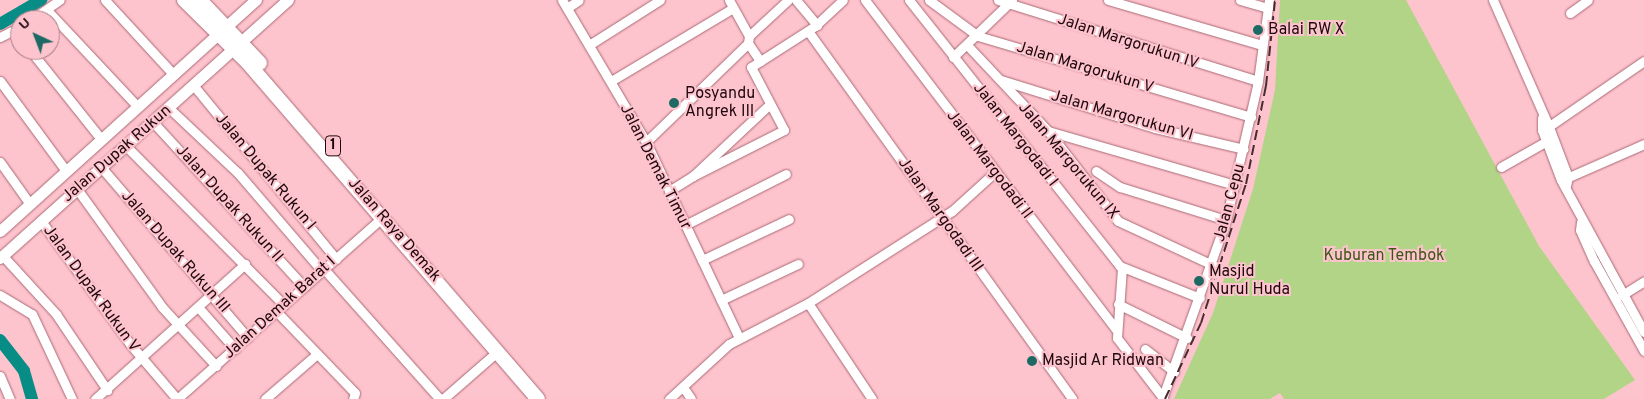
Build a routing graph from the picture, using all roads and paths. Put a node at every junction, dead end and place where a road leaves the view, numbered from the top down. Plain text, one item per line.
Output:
1 (60, 0) edge
2 (105, 0) edge
3 (184, 0) edge
4 (200, 0) edge
5 (256, 0) edge
6 (288, 0) edge
7 (580, 0) edge
8 (660, 0) edge
9 (788, 0) edge
10 (796, 0) edge
11 (844, 0) edge
12 (864, 0) edge
13 (909, 0) edge
14 (929, 0) edge
15 (998, 0) edge
16 (1108, 0) edge
17 (1240, 0) edge
18 (1494, 0) edge
19 (1588, 0) edge
20 (1010, 2) edge
21 (565, 4) edge
22 (731, 4) edge
23 (1268, 4) edge
24 (47, 10) edge
25 (1570, 13) dead end
26 (60, 24) edge
27 (817, 25) junction
28 (221, 30) junction
29 (808, 31) junction
30 (978, 36) junction
31 (749, 39) junction
32 (589, 45) junction
33 (967, 45) junction
34 (1262, 45) junction
35 (239, 47) junction
36 (953, 57) junction
37 (38, 60) edge
38 (760, 61) junction
39 (1644, 61) edge
40 (173, 74) junction
41 (1000, 80) junction
42 (0, 81) edge
43 (611, 81) junction
44 (1258, 81) junction
45 (194, 86) junction
46 (770, 104) junction
47 (137, 106) junction
48 (169, 108) junction
49 (1251, 117) junction
50 (152, 122) junction
51 (1545, 129) junction
52 (1048, 131) junction
53 (101, 139) junction
54 (646, 142) junction
55 (1546, 142) junction
56 (1644, 144) edge
57 (126, 146) junction
58 (1244, 149) junction
59 (0, 162) edge
60 (101, 166) junction
61 (1501, 167) dead end
62 (66, 171) junction
63 (1096, 171) dead end
64 (995, 172) junction
65 (786, 174) dead end
66 (693, 176) junction
67 (1565, 181) junction
68 (1235, 185) junction
69 (77, 189) junction
70 (669, 190) junction
71 (30, 204) junction
72 (383, 217) junction
73 (942, 217) junction
74 (788, 219) dead end
75 (1226, 220) junction
76 (41, 221) junction
77 (1581, 222) junction
78 (685, 225) junction
79 (0, 231) edge
80 (419, 252) junction
81 (1, 257) edge
82 (336, 259) junction
83 (702, 260) junction
84 (245, 264) junction
85 (798, 264) dead end
86 (1213, 265) junction
87 (1122, 268) junction
88 (323, 270) junction
89 (1644, 281) edge
90 (304, 287) junction
91 (212, 294) junction
92 (0, 295) edge
93 (1622, 295) junction
94 (1200, 298) junction
95 (721, 300) junction
96 (808, 303) junction
97 (1118, 304) junction
98 (198, 307) junction
99 (280, 308) junction
100 (179, 325) junction
101 (1116, 329) junction
102 (1644, 332) edge
103 (248, 338) junction
104 (739, 338) junction
105 (1187, 338) junction
106 (235, 349) junction
107 (1145, 349) dead end
108 (498, 350) junction
109 (1644, 350) edge
110 (317, 354) junction
111 (142, 358) junction
112 (216, 366) junction
113 (1174, 372) junction
114 (0, 376) edge
115 (683, 387) junction
116 (107, 390) junction
117 (184, 397) edge
118 (10, 399) edge
119 (72, 399) edge
120 (95, 399) edge
121 (265, 399) edge
122 (353, 399) edge
123 (441, 399) edge
124 (538, 399) edge
125 (549, 399) edge
126 (669, 399) edge
127 (691, 399) edge
128 (872, 399) edge
129 (1072, 399) edge
130 (1162, 399) edge

1 - 24 street
2 - 40 street
3 - 28 highway, Jalan Raya Demak / 1
4 - 28 highway, Jalan Raya Demak / 1
5 - 28 main road, Jalan Dupak Rukun
6 - 35 main road, Jalan Dupak Rukun
7 - 21 street
8 - 32 street
9 - 31 street
10 - 27 street
11 - 27 street
12 - 64 street, Jalan Margodadi II
13 - 36 street, Jalan Margodadi I
14 - 30 street, Jalan Margorukun V
15 - 20 street, Jalan Margorukun IV
16 - 34 street
17 - 23 street
18 - 51 street
19 - 25 street
20 - 30 street
20 - 44 street, Jalan Margorukun IV
21 - 32 street, Jalan Demak Timur
22 - 31 street
22 - 43 street
23 - 34 street, Jalan Cepu
26 - 47 street
27 - 29 street
28 - 35 highway, Jalan Raya Demak / 1
28 - 40 main road, Jalan Dupak Rukun
29 - 38 street
29 - 73 street, Jalan Margodadi III
30 - 33 street
30 - 49 street, Jalan Margorukun V
31 - 38 street
31 - 54 street
32 - 43 street, Jalan Demak Timur
33 - 36 street
33 - 41 street, Jalan Margorukun IX
34 - 44 street, Jalan Cepu
35 - 45 main road, Jalan Dupak Rukun
35 - 72 highway, Jalan Raya Demak / 1
35 - 80 highway, Jalan Raya Demak / 1
36 - 87 street, Jalan Margodadi I
37 - 53 street
38 - 46 street
39 - 51 street
40 - 47 main road, Jalan Dupak Rukun
41 - 52 street, Jalan Margorukun IX
41 - 58 street, Jalan Margorukun VI
42 - 62 street
43 - 54 street, Jalan Demak Timur
44 - 49 street, Jalan Cepu
45 - 48 main road, Jalan Dupak Rukun
45 - 82 street, Jalan Dupak Rukun I
46 - 66 street
46 - 66 street
47 - 53 main road, Jalan Dupak Rukun
48 - 50 main road, Jalan Dupak Rukun
48 - 88 street
49 - 58 street, Jalan Cepu
50 - 57 main road, Jalan Dupak Rukun
50 - 90 street, Jalan Dupak Rukun II
51 - 55 street
51 - 67 street
52 - 68 street
52 - 86 street, Jalan Margorukun IX
53 - 62 main road, Jalan Dupak Rukun
54 - 70 street, Jalan Demak Timur
55 - 61 street
55 - 67 street
56 - 67 street
57 - 60 main road, Jalan Dupak Rukun
57 - 84 street
58 - 68 street, Jalan Cepu
59 - 71 street
60 - 69 main road, Jalan Dupak Rukun
60 - 91 street, Jalan Dupak Rukun III
62 - 71 main road, Jalan Dupak Rukun
63 - 75 street
64 - 73 street
64 - 101 street, Jalan Margodadi II
65 - 78 street
66 - 70 street
67 - 77 street
68 - 75 street, Jalan Cepu
69 - 76 main road, Jalan Dupak Rukun
69 - 100 street
70 - 78 street, Jalan Demak Timur
71 - 79 main road, Jalan Dupak Rukun
72 - 80 highway, Jalan Raya Demak / 1
72 - 82 street, Jalan Demak Barat I
73 - 96 street
73 - 129 street, Jalan Margodadi III
74 - 83 street
75 - 86 street, Jalan Cepu
76 - 81 main road, Jalan Dupak Rukun
76 - 111 street, Jalan Dupak Rukun V
77 - 93 street
77 - 109 street
78 - 83 street, Jalan Demak Timur
80 - 108 highway, Jalan Raya Demak / 1
80 - 125 highway, Jalan Raya Demak / 1
81 - 116 street
82 - 88 street, Jalan Demak Barat I
83 - 95 street, Jalan Demak Timur
84 - 91 street
84 - 99 street
85 - 95 street
86 - 94 street, Jalan Cepu
87 - 94 street
87 - 97 street
88 - 90 street, Jalan Demak Barat I
88 - 123 street
89 - 93 street
90 - 99 street, Jalan Demak Barat I
91 - 98 street
91 - 103 street, Jalan Dupak Rukun III
92 - 119 street
93 - 102 street
94 - 105 street, Jalan Cepu
95 - 104 street, Jalan Demak Timur
96 - 104 street
96 - 128 street
97 - 101 street
97 - 105 street
98 - 100 street
98 - 106 street
99 - 103 street, Jalan Demak Barat I
99 - 110 street
100 - 111 street
100 - 112 street
101 - 130 street, Jalan Margodadi II
103 - 106 street, Jalan Demak Barat I
104 - 115 street
105 - 113 street, Jalan Cepu
106 - 112 street, Jalan Demak Barat I
107 - 113 street
108 - 123 street
108 - 124 highway, Jalan Raya Demak / 1
110 - 121 street
110 - 122 street
111 - 116 street
111 - 117 street, Jalan Dupak Rukun V
112 - 117 street, Jalan Demak Barat I
113 - 130 street, Jalan Cepu
114 - 118 street
115 - 126 street
115 - 127 street
116 - 120 street

